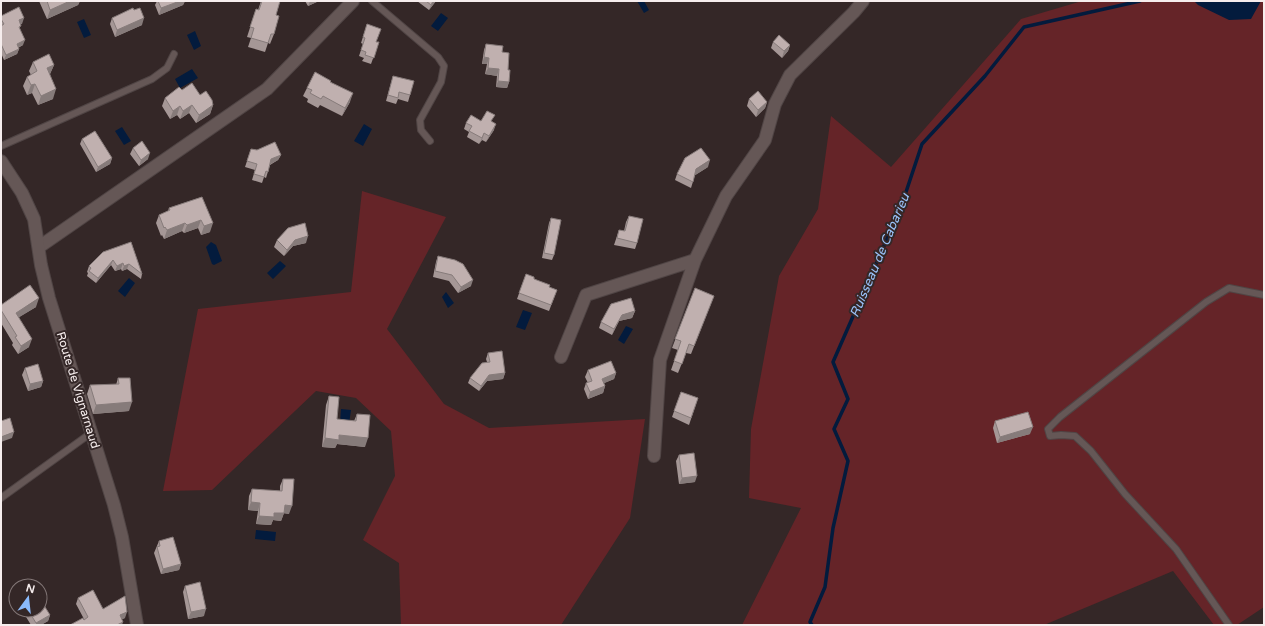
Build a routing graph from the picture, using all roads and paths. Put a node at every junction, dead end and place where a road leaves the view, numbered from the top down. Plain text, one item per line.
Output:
1 (353, 1) edge
2 (372, 1) edge
3 (863, 1) edge
4 (174, 54) dead end
5 (430, 141) dead end
6 (1, 146) edge
7 (1, 161) edge
8 (39, 247) junction
9 (695, 260) junction
10 (1264, 295) edge
11 (561, 357) dead end
12 (91, 433) junction
13 (654, 456) dead end
14 (1, 498) edge
15 (137, 625) edge
16 (1229, 625) edge

1 - 8 street
2 - 5 lane
3 - 9 street
4 - 6 lane
7 - 8 street, Route de Vignarnaud
8 - 12 street, Route de Vignarnaud
9 - 11 street
9 - 13 street
10 - 16 lane
12 - 14 lane
12 - 15 street, Route de Vignarnaud

